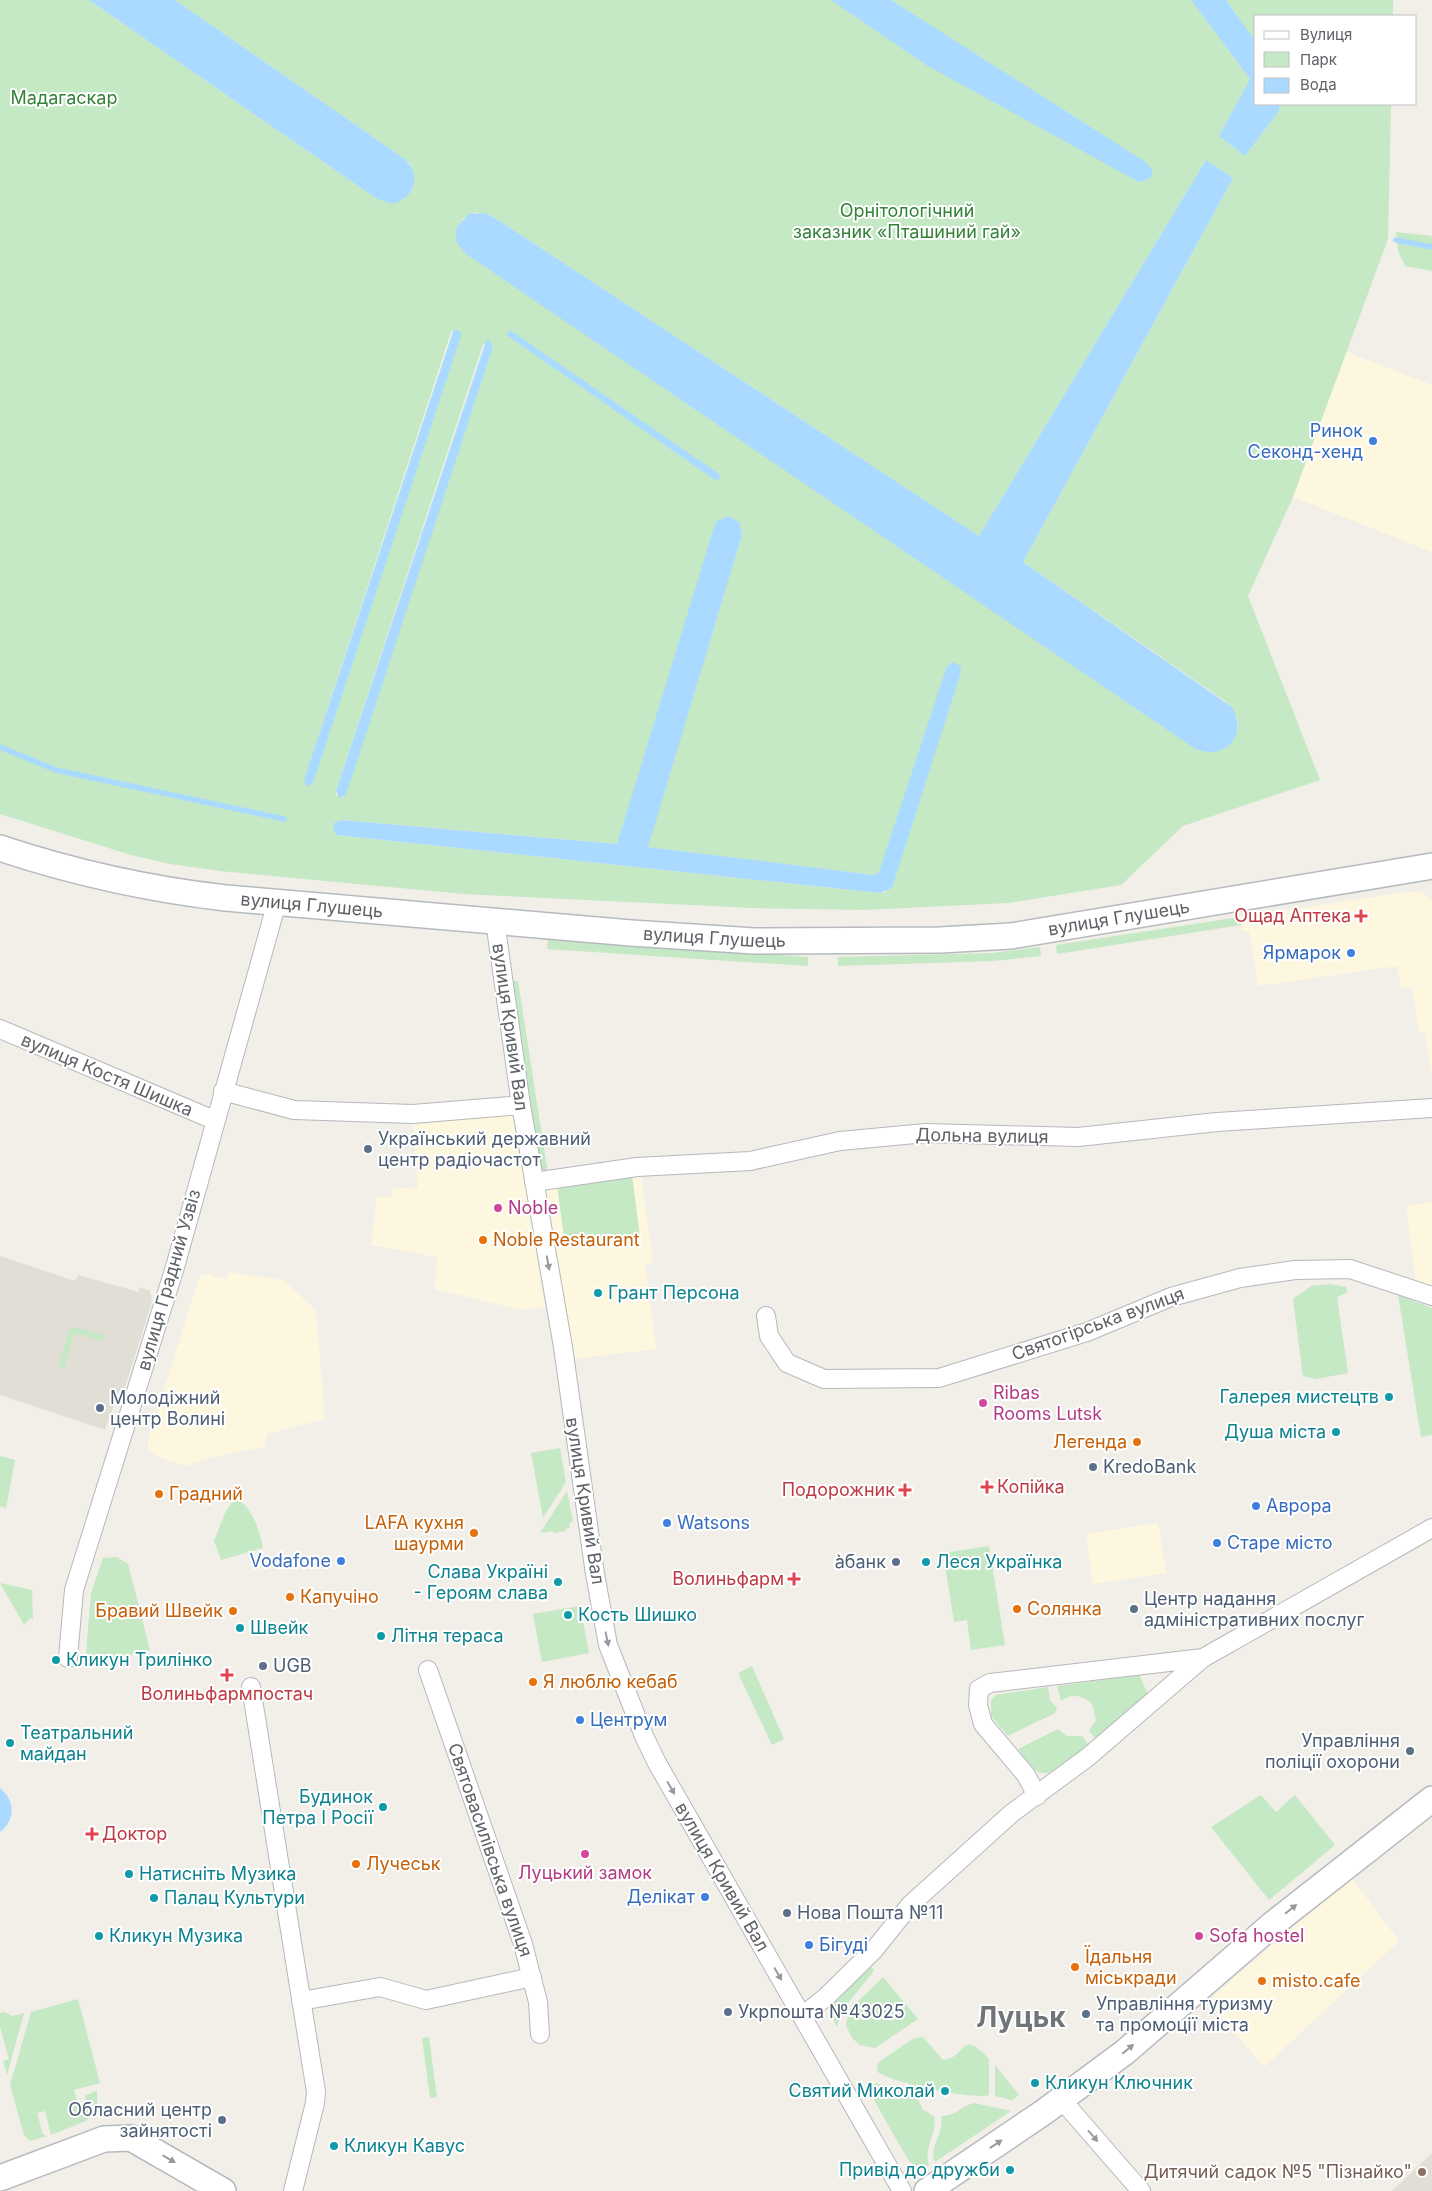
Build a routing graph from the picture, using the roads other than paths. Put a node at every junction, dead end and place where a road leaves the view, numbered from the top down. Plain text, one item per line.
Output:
1 (0, 848) edge
2 (1432, 866) edge
3 (277, 902) junction
4 (495, 921) junction
5 (0, 1030) edge
6 (223, 1091) junction
7 (521, 1105) junction
8 (1432, 1108) edge
9 (214, 1120) junction
10 (534, 1182) junction
11 (1432, 1296) edge
12 (766, 1316) dead end
13 (1432, 1528) edge
14 (68, 1658) dead end
15 (1203, 1658) junction
16 (428, 1670) dead end
17 (251, 1687) dead end
18 (1036, 1796) junction
19 (1432, 1799) edge
20 (532, 1977) junction
21 (301, 2001) junction
22 (802, 2016) junction
23 (540, 2034) dead end
24 (1061, 2099) junction
25 (0, 2178) edge
26 (223, 2191) edge
27 (293, 2191) edge
28 (902, 2191) edge
29 (927, 2191) edge
30 (1141, 2191) edge

1 - 3 main road, вулиця Глушець
2 - 4 main road, вулиця Глушець
3 - 4 main road, вулиця Глушець
3 - 6 street, вулиця Градний Узвіз
4 - 7 street, вулиця Кривий Вал
5 - 9 street, вулиця Костя Шишка
6 - 7 street
6 - 9 street, вулиця Градний Узвіз
7 - 10 street, вулиця Кривий Вал
8 - 10 street, Дольна вулиця
9 - 14 street, вулиця Градний Узвіз
10 -> 22 street, вулиця Кривий Вал
11 - 12 street, Святогірська вулиця
13 - 15 street
15 - 18 street
15 - 18 street
16 - 20 street, Святовасилівська вулиця
17 - 21 street
18 - 22 street
24 -> 19 main road
20 - 21 street
20 - 23 street, Святовасилівська вулиця
21 - 27 street
22 - 28 street, вулиця Кривий Вал
29 -> 24 main road
24 -> 30 street
25 -> 26 main road

